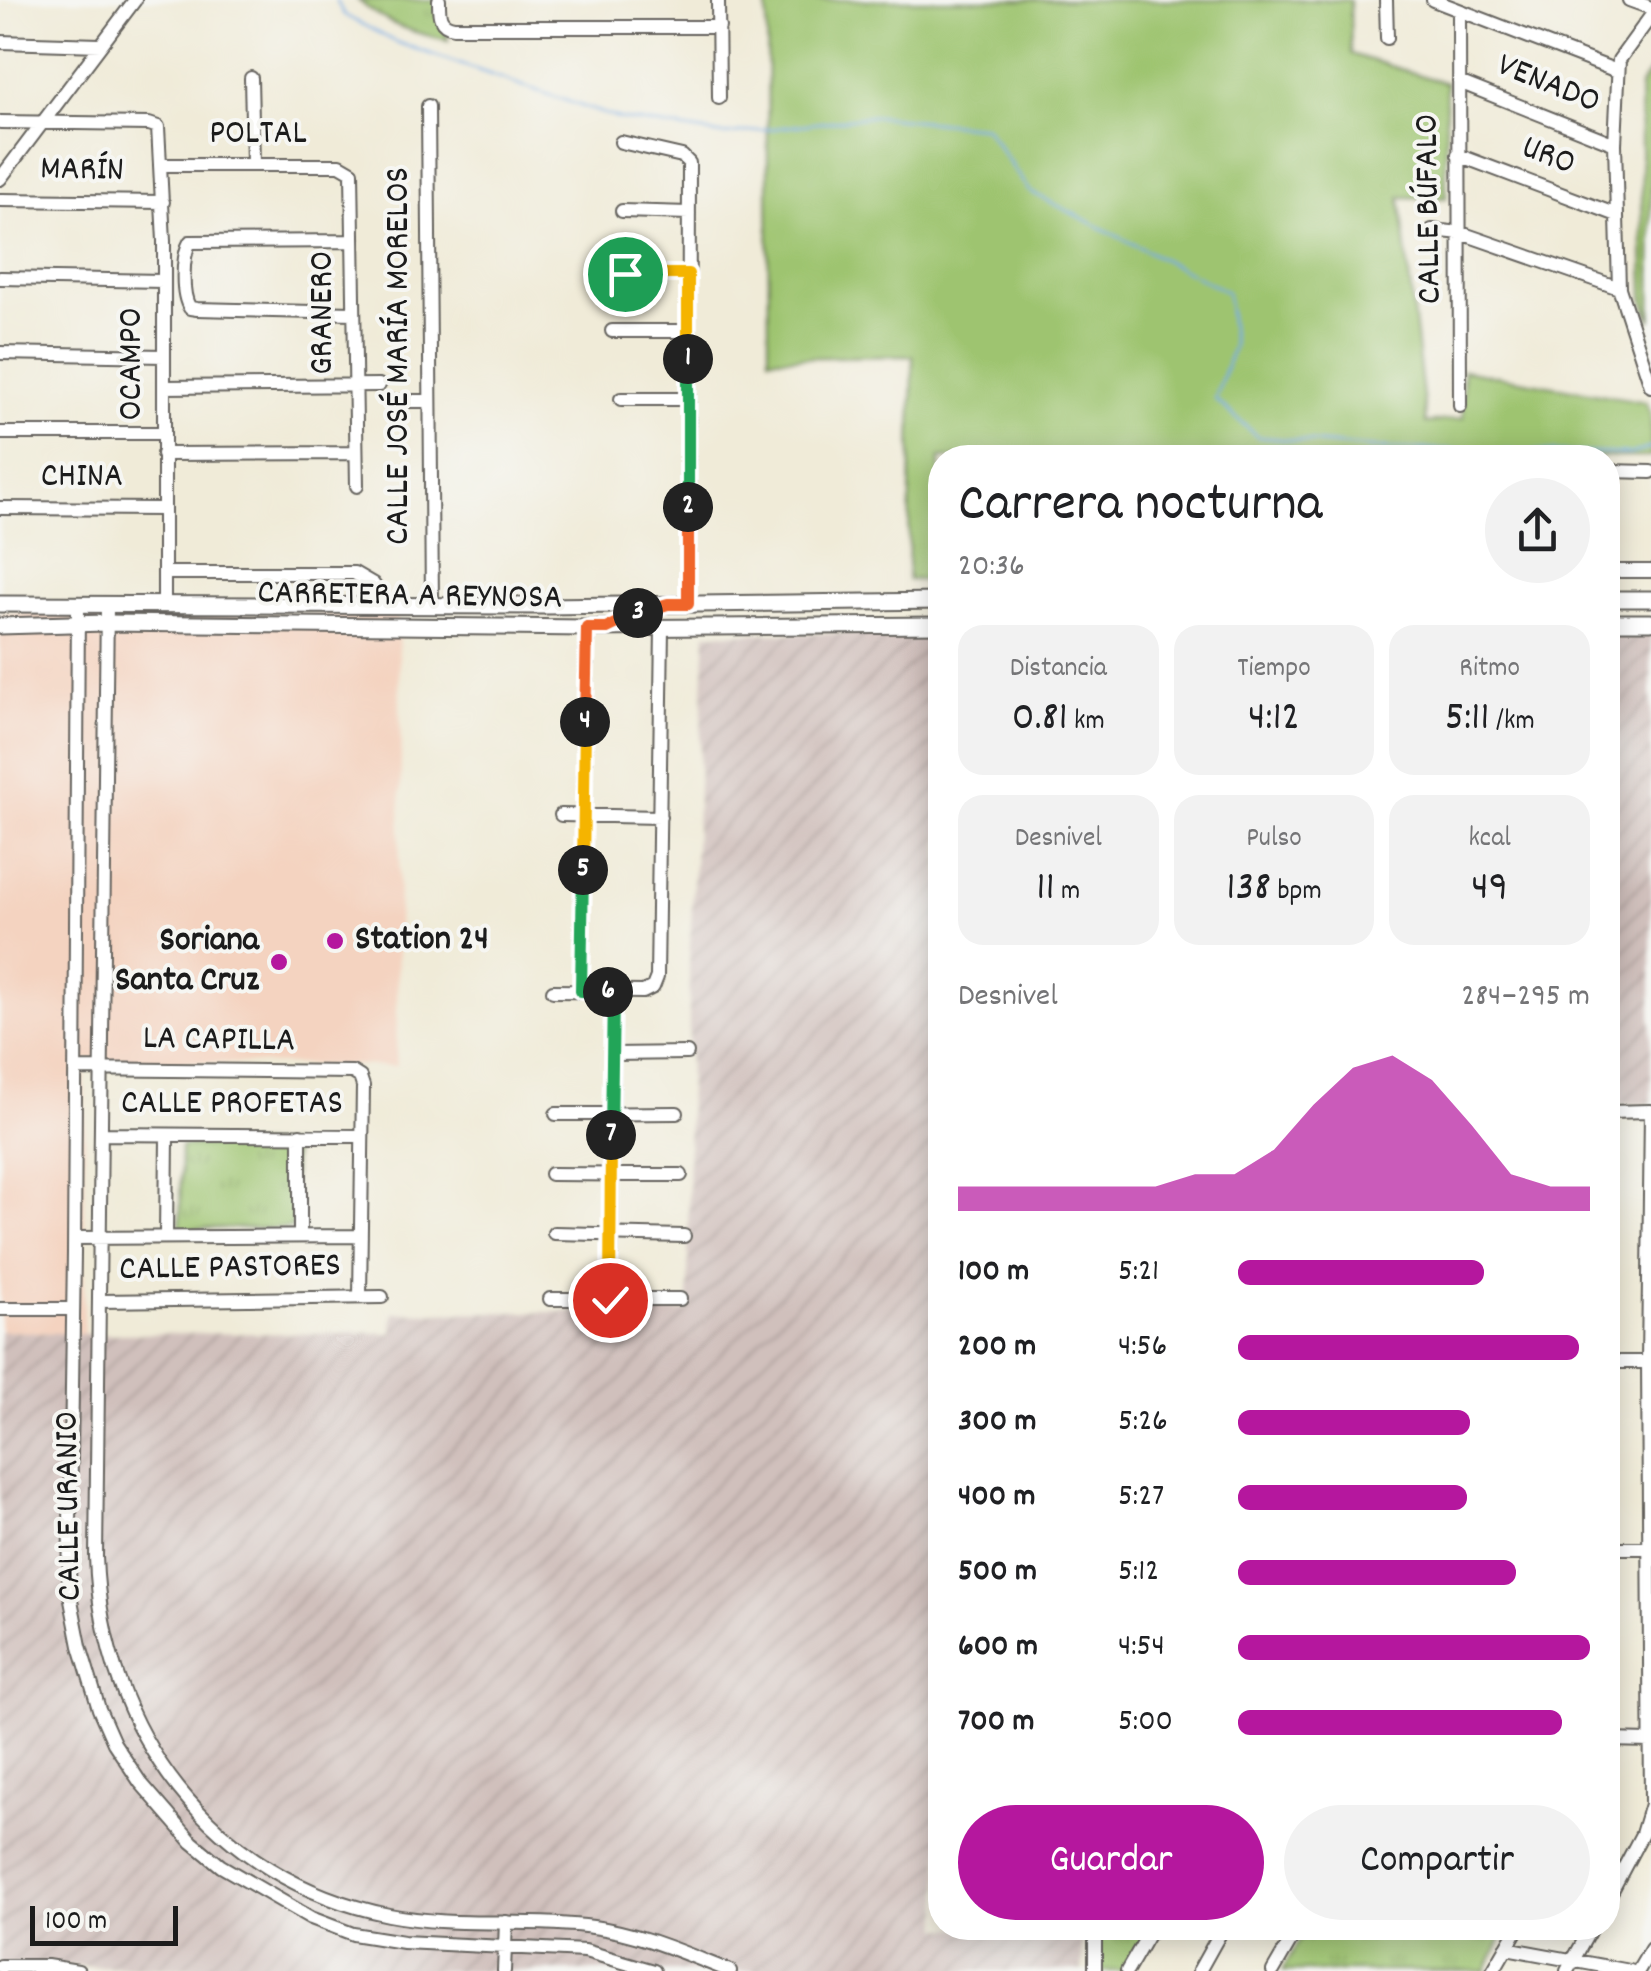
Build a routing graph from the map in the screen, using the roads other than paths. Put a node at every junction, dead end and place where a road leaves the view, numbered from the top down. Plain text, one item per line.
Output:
1 (134, 0) edge
2 (439, 0) edge
3 (718, 0) edge
4 (1386, 0) edge
5 (1433, 0) edge
6 (1629, 0) edge
7 (1459, 11) junction
8 (1651, 12) edge
9 (718, 27) junction
10 (1386, 38) dead end
11 (0, 42) edge
12 (100, 45) junction
13 (1617, 71) junction
14 (251, 78) dead end
15 (1459, 82) junction
16 (720, 98) dead end
17 (428, 106) dead end
18 (0, 122) edge
19 (41, 122) junction
20 (622, 142) dead end
21 (1615, 144) junction
22 (1458, 155) junction
23 (253, 164) junction
24 (162, 165) junction
25 (352, 172) joint
26 (0, 179) edge
27 (0, 200) edge
28 (163, 202) junction
29 (622, 211) dead end
30 (689, 213) junction
31 (1617, 215) junction
32 (1432, 230) dead end
33 (1461, 233) junction
34 (353, 241) junction
35 (625, 274) dead end
36 (688, 274) junction
37 (0, 278) edge
38 (164, 281) junction
39 (1619, 288) junction
40 (353, 313) junction
41 (612, 331) dead end
42 (688, 331) junction
43 (0, 353) edge
44 (164, 356) junction
45 (379, 385) dead end
46 (355, 386) junction
47 (1651, 386) edge
48 (164, 387) junction
49 (620, 399) dead end
50 (688, 399) junction
51 (397, 401) dead end
52 (430, 401) junction
53 (1460, 406) dead end
54 (0, 432) edge
55 (163, 433) junction
56 (354, 453) junction
57 (163, 454) junction
58 (1620, 471) edge
59 (1651, 472) edge
60 (356, 486) dead end
61 (0, 508) edge
62 (163, 509) junction
63 (1651, 571) edge
64 (1620, 572) edge
65 (164, 573) junction
66 (1651, 598) edge
67 (1620, 599) edge
68 (928, 601) edge
69 (0, 604) edge
70 (164, 604) junction
71 (296, 604) junction
72 (668, 604) junction
73 (688, 604) junction
74 (738, 604) junction
75 (78, 605) junction
76 (107, 605) junction
77 (388, 605) junction
78 (432, 605) junction
79 (545, 606) junction
80 (0, 622) edge
81 (1620, 622) edge
82 (1651, 622) edge
83 (78, 624) junction
84 (106, 624) junction
85 (240, 625) junction
86 (928, 626) edge
87 (562, 628) junction
88 (587, 628) junction
89 (607, 628) junction
90 (662, 628) junction
91 (561, 816) dead end
92 (584, 816) junction
93 (660, 816) junction
94 (553, 991) dead end
95 (581, 991) junction
96 (613, 992) junction
97 (613, 1054) junction
98 (686, 1054) dead end
99 (75, 1068) junction
100 (102, 1069) junction
101 (1651, 1111) edge
102 (1620, 1112) edge
103 (556, 1114) dead end
104 (611, 1114) junction
105 (677, 1114) dead end
106 (102, 1134) junction
107 (300, 1135) junction
108 (167, 1136) junction
109 (362, 1136) junction
110 (551, 1174) dead end
111 (610, 1174) junction
112 (681, 1175) dead end
113 (554, 1233) dead end
114 (300, 1235) junction
115 (610, 1235) junction
116 (166, 1236) junction
117 (360, 1236) junction
118 (684, 1236) dead end
119 (74, 1238) junction
120 (101, 1238) junction
121 (360, 1296) junction
122 (382, 1296) dead end
123 (550, 1299) dead end
124 (680, 1299) dead end
125 (610, 1300) junction
126 (100, 1301) junction
127 (0, 1309) edge
128 (73, 1309) junction
129 (1620, 1362) edge
130 (1650, 1362) edge
131 (1620, 1548) edge
132 (1650, 1548) edge
133 (105, 1637) junction
134 (80, 1646) junction
135 (1620, 1740) edge
136 (1650, 1741) edge
137 (1620, 1874) edge
138 (506, 1922) junction
139 (1094, 1940) edge
140 (1145, 1940) edge
141 (1216, 1940) edge
142 (1291, 1940) edge
143 (1511, 1940) edge
144 (1584, 1940) edge
145 (505, 1946) junction
146 (1506, 1948) junction
147 (1651, 1949) edge
148 (1570, 1965) edge
149 (0, 1966) edge
150 (47, 1968) edge
151 (78, 1971) edge
152 (504, 1971) edge
153 (654, 1971) edge
154 (730, 1971) edge
155 (1094, 1971) edge
156 (1128, 1971) edge
157 (1199, 1971) edge
158 (1273, 1971) edge
159 (1493, 1971) edge
160 (1630, 1971) edge
161 (1638, 1971) edge

1 - 12 street
2 - 9 street
3 - 9 street
4 - 10 street
5 - 7 street
6 - 8 street
7 - 13 street
7 - 15 street, CALLE BÚFALO
8 - 13 street
9 - 16 street
11 - 12 street
12 - 19 street
13 - 21 street
14 - 23 street
15 - 21 street, VENADO
15 - 22 street, CALLE BÚFALO
17 - 52 street, CALLE JOSÉ MARÍA MORELOS
18 - 19 street
19 - 24 street, OCAMPO
19 - 26 street
20 - 30 street
21 - 31 street
22 - 31 street, URO
22 - 33 street, CALLE BÚFALO
23 - 24 street, POLTAL
23 - 25 street, POLTAL
24 - 28 street, OCAMPO
25 - 34 street, GRANERO
27 - 28 street, MARÍN
28 - 38 street, OCAMPO
29 - 30 street
30 - 36 street
31 - 39 street
32 - 33 street
33 - 39 street
33 - 53 street, CALLE BÚFALO
34 - 40 street, GRANERO
34 - 40 street
35 - 36 street
36 - 42 street
37 - 38 street
38 - 44 street, OCAMPO
39 - 47 street
40 - 46 street, GRANERO
41 - 42 street
42 - 50 street
43 - 44 street
44 - 48 street, OCAMPO
45 - 46 street
46 - 48 street
46 - 56 street, GRANERO
48 - 55 street, OCAMPO
49 - 50 street
50 - 73 street
51 - 52 street
52 - 78 street, CALLE JOSÉ MARÍA MORELOS
54 - 55 street
55 - 57 street, OCAMPO
56 - 57 street
56 - 60 street, GRANERO
57 - 62 street, OCAMPO
58 - 59 street
61 - 62 street, CHINA
62 - 65 street, OCAMPO
63 - 64 street
65 - 70 street, OCAMPO
65 - 77 street
66 - 67 main road
68 - 74 main road, CARRETERA A REYNOSA
69 - 75 main road, CARRETERA A REYNOSA
70 - 71 main road, CARRETERA A REYNOSA
70 - 76 main road, CARRETERA A REYNOSA
71 - 77 main road, CARRETERA A REYNOSA
71 - 85 main road
72 - 73 main road, CARRETERA A REYNOSA
72 - 79 main road, CARRETERA A REYNOSA
72 - 89 main road
73 - 74 main road, CARRETERA A REYNOSA
74 - 90 main road
75 - 76 main road, CARRETERA A REYNOSA
75 - 83 street, CALLE URANIO
76 - 84 street, CALLE URANIO
77 - 78 main road, CARRETERA A REYNOSA
78 - 79 main road, CARRETERA A REYNOSA
79 - 87 main road
80 - 83 main road, CARRETERA A REYNOSA
81 - 82 main road
83 - 84 main road, CARRETERA A REYNOSA
83 - 99 street, CALLE URANIO
84 - 85 main road, CARRETERA A REYNOSA
84 - 100 street, CALLE URANIO
85 - 87 main road, CARRETERA A REYNOSA
86 - 90 main road, CARRETERA A REYNOSA
87 - 88 main road, CARRETERA A REYNOSA
88 - 89 main road, CARRETERA A REYNOSA
88 - 92 street
89 - 90 main road, CARRETERA A REYNOSA
90 - 93 street
91 - 92 street
92 - 93 street
92 - 95 street
93 - 96 street
94 - 95 street
95 - 96 street
96 - 97 street
97 - 98 street
97 - 104 street
99 - 100 street, LA CAPILLA
99 - 119 street, CALLE URANIO
100 - 106 street, CALLE URANIO
100 - 109 street, LA CAPILLA
101 - 102 street
101 - 130 street
103 - 104 street
104 - 105 street
104 - 111 street
106 - 108 street, CALLE PROFETAS
106 - 120 street, CALLE URANIO
107 - 108 street, CALLE PROFETAS
107 - 109 street, CALLE PROFETAS
107 - 114 street
108 - 116 street
109 - 117 street
110 - 111 street
111 - 112 street
111 - 115 street
113 - 115 street
114 - 116 street
114 - 117 street
115 - 118 street
115 - 125 street
116 - 120 street
117 - 121 street
119 - 120 street
119 - 128 street, CALLE URANIO
120 - 126 street, CALLE URANIO
121 - 122 street, CALLE PASTORES
121 - 126 street, CALLE PASTORES
123 - 125 street
124 - 125 street
126 - 133 street, CALLE URANIO
127 - 128 street
128 - 134 street, CALLE URANIO
129 - 130 street
130 - 132 street
131 - 132 street
132 - 136 street
133 - 134 street
133 - 138 street, CALLE URANIO
134 - 145 street, CALLE URANIO
135 - 136 street
136 - 137 street
138 - 145 street
138 - 154 street, CALLE URANIO
139 - 155 street
140 - 156 street
141 - 157 street
142 - 158 street
143 - 146 street
144 - 148 street
145 - 152 street
145 - 153 street, CALLE URANIO
146 - 148 street
146 - 159 street
147 - 161 street
148 - 160 street
149 - 150 street
150 - 151 street

